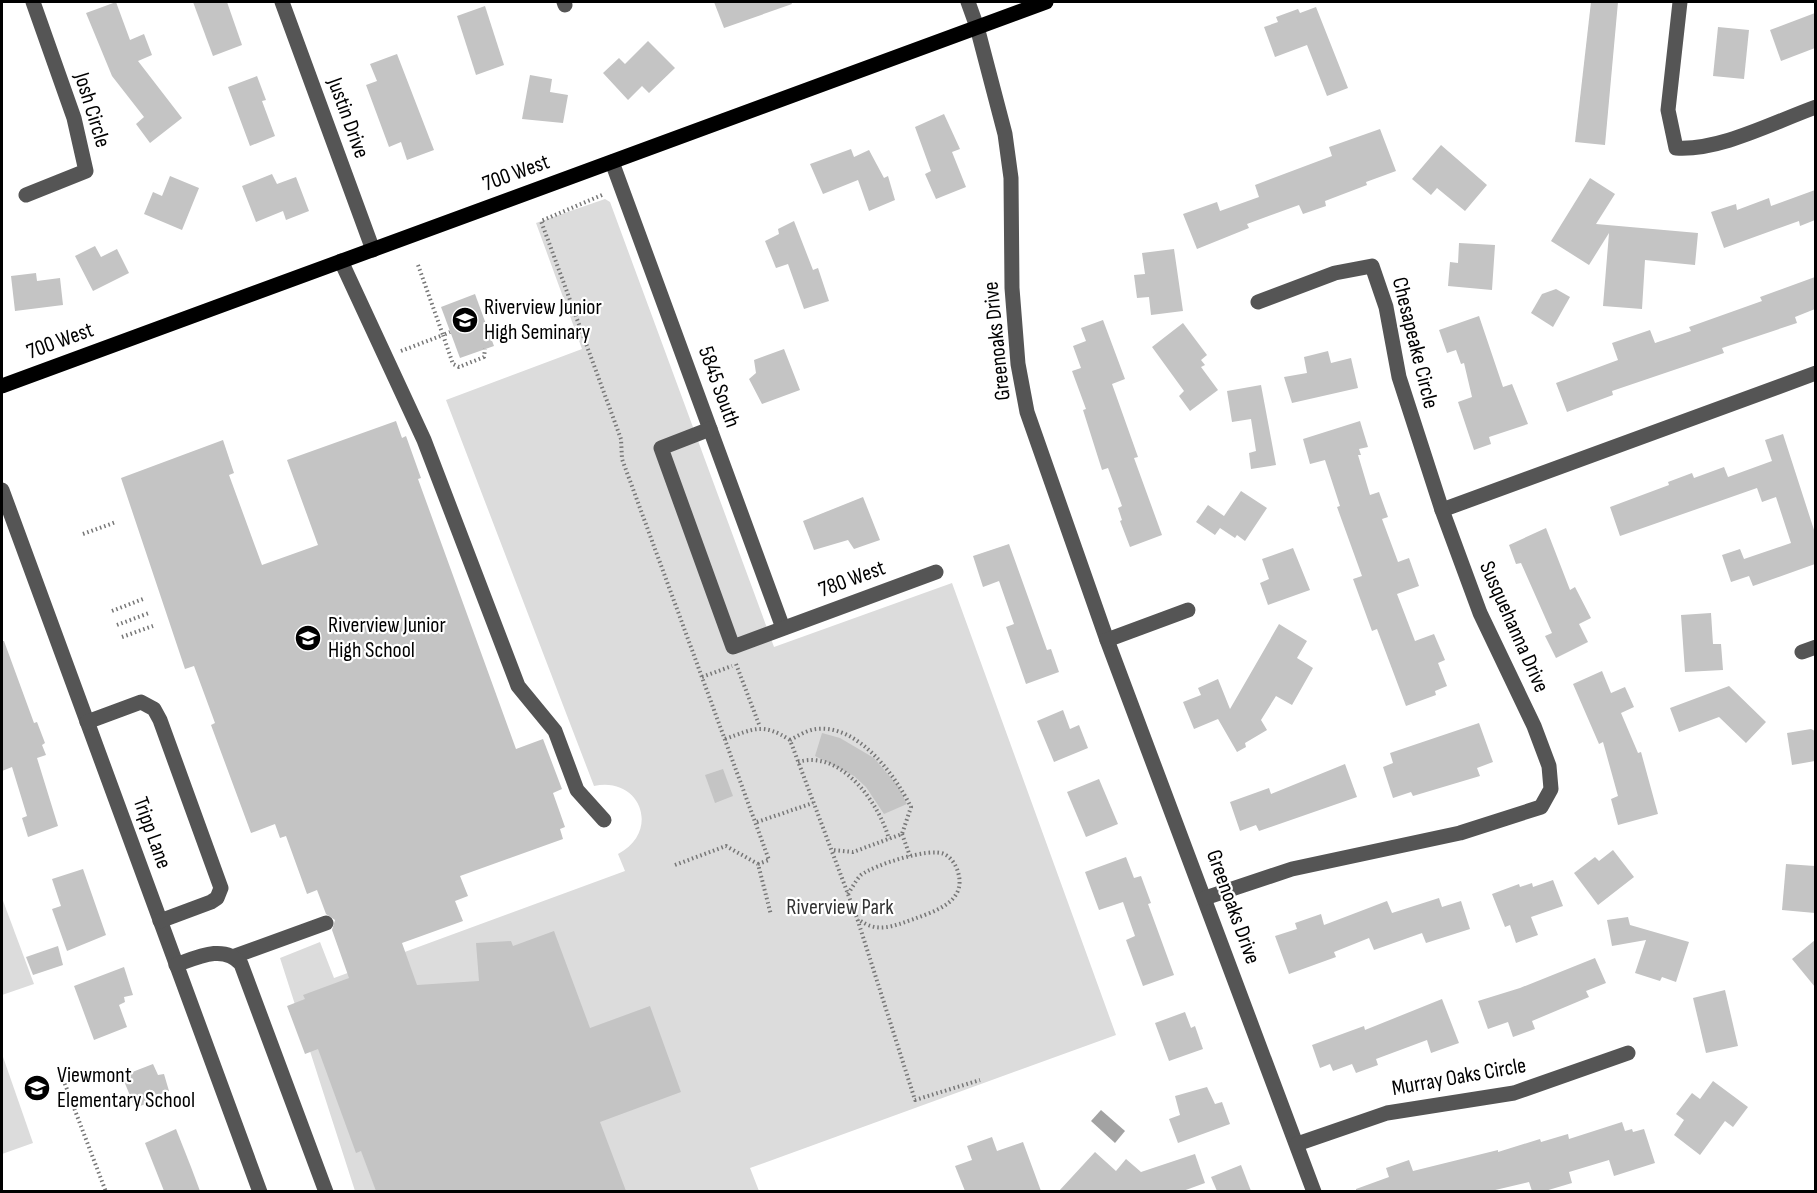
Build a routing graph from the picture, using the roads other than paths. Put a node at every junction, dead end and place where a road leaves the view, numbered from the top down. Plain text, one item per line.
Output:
1 (33, 2) edge
2 (282, 2) edge
3 (968, 2) edge
4 (1046, 2) edge
5 (1680, 2) edge
6 (977, 27) junction
7 (1815, 107) edge
8 (612, 162) junction
9 (26, 195) dead end
10 (373, 250) junction
11 (341, 261) junction
12 (1258, 302) dead end
13 (1815, 373) edge
14 (2, 386) edge
15 (710, 429) junction
16 (2, 490) edge
17 (1442, 510) junction
18 (936, 572) dead end
19 (1188, 610) dead end
20 (783, 628) junction
21 (1107, 640) junction
22 (87, 722) junction
23 (604, 820) dead end
24 (1205, 898) junction
25 (160, 921) junction
26 (326, 923) dead end
27 (235, 956) junction
28 (176, 965) junction
29 (1628, 1053) dead end
30 (1297, 1144) junction
31 (260, 1191) edge
32 (326, 1191) edge
33 (1314, 1191) edge

1 - 9 street, Josh Circle
2 - 10 street, Justin Drive
3 - 6 street, Greenoaks Drive
4 - 6 main road, 700 West
5 - 7 street
6 - 8 main road, 700 West
6 - 21 street, Greenoaks Drive
8 - 10 main road, 700 West
8 - 15 street, 5845 South
10 - 11 main road, 700 West
11 - 14 main road, 700 West
11 - 23 street
12 - 17 street, Chesapeake Circle
13 - 17 street
15 - 20 street, 5845 South
15 - 20 street, 780 West
16 - 22 street, Tripp Lane
17 - 24 street, Susquehanna Drive
18 - 20 street, 780 West
19 - 21 street
21 - 24 street, Greenoaks Drive
22 - 25 street, Tripp Lane
22 - 25 street
24 - 30 street, Greenoaks Drive
25 - 28 street, Tripp Lane
26 - 27 street
27 - 28 street
27 - 32 street
28 - 31 street, Tripp Lane
29 - 30 street, Murray Oaks Circle
30 - 33 street, Greenoaks Drive

